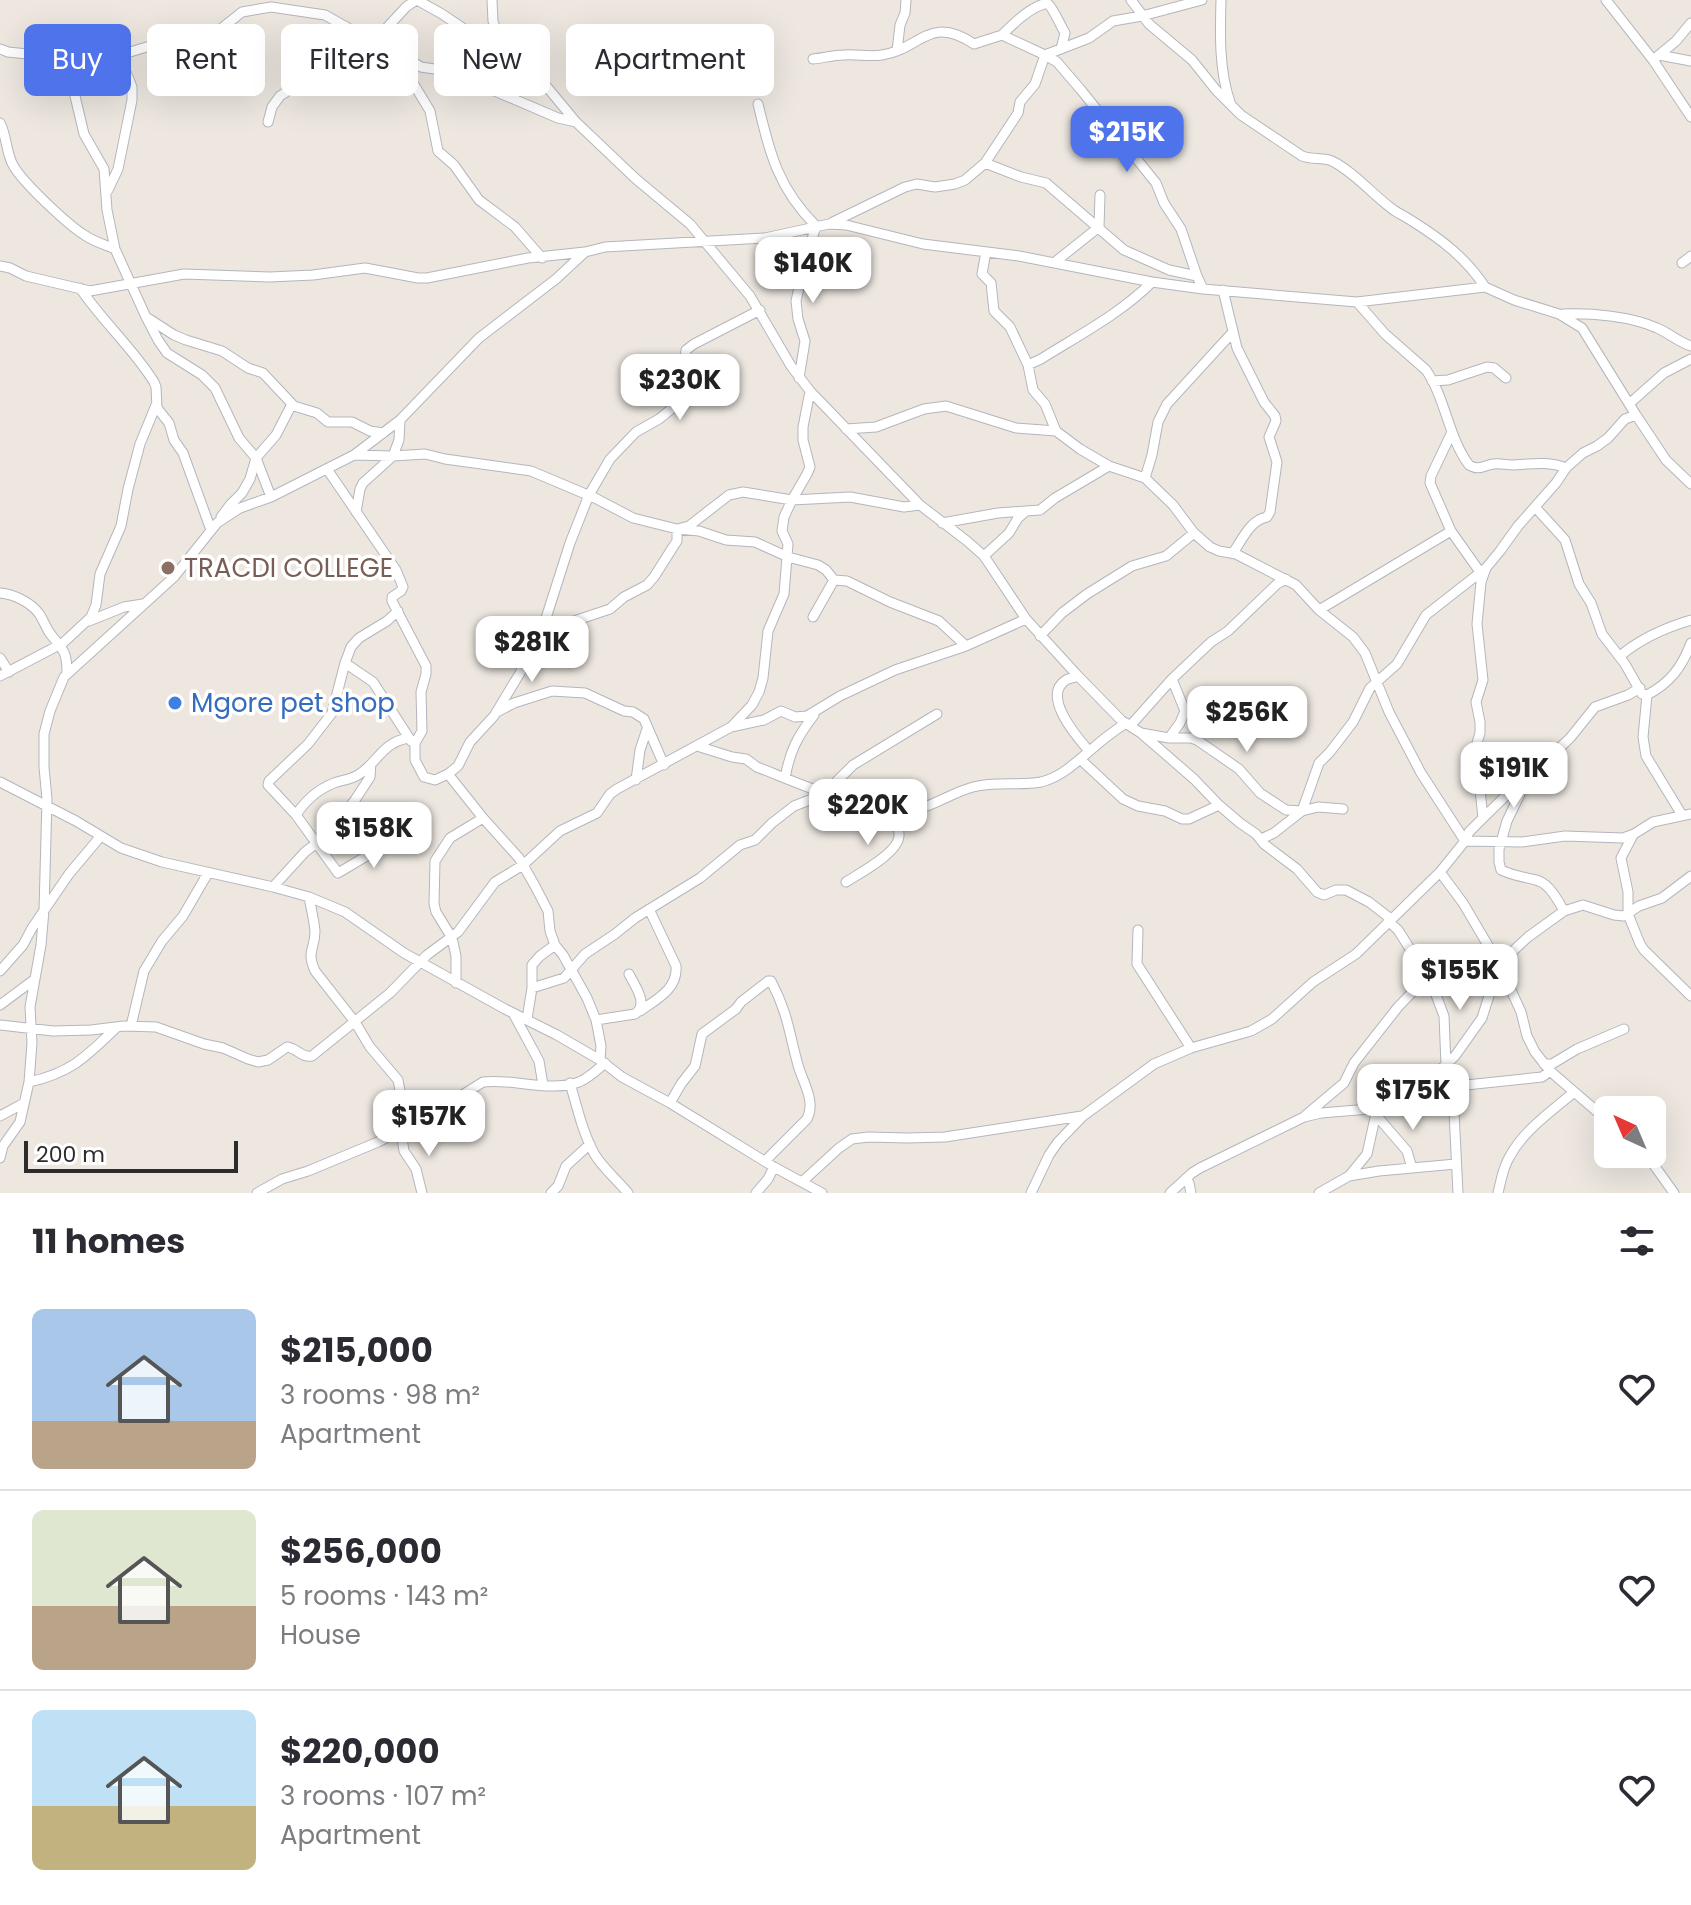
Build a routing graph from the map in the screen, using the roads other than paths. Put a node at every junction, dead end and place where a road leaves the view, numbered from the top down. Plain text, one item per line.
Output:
1 (416, 0) edge
2 (492, 0) edge
3 (906, 0) edge
4 (1131, 0) edge
5 (1202, 0) edge
6 (1221, 0) edge
7 (1606, 0) edge
8 (1142, 16) junction
9 (1691, 23) edge
10 (342, 24) edge
11 (391, 24) edge
12 (457, 24) edge
13 (494, 24) edge
14 (1002, 35) junction
15 (0, 49) edge
16 (1061, 49) junction
17 (131, 51) edge
18 (897, 51) junction
19 (24, 54) edge
20 (1045, 55) junction
21 (1656, 57) junction
22 (813, 59) dead end
23 (1691, 61) edge
24 (418, 65) edge
25 (131, 84) edge
26 (418, 91) edge
27 (550, 91) edge
28 (281, 95) edge
29 (75, 96) edge
30 (758, 104) dead end
31 (1232, 105) junction
32 (1691, 117) edge
33 (268, 122) dead end
34 (576, 122) junction
35 (0, 123) edge
36 (985, 163) junction
37 (107, 192) junction
38 (1100, 195) dead end
39 (829, 224) junction
40 (816, 226) junction
41 (1099, 227) junction
42 (705, 242) junction
43 (115, 249) junction
44 (585, 252) junction
45 (986, 252) junction
46 (1691, 256) edge
47 (542, 258) junction
48 (1055, 262) junction
49 (1682, 263) dead end
50 (0, 266) edge
51 (1197, 276) junction
52 (1152, 282) junction
53 (132, 285) junction
54 (1485, 287) junction
55 (80, 288) junction
56 (1203, 289) junction
57 (1223, 290) junction
58 (1357, 302) junction
59 (760, 310) junction
60 (1559, 314) junction
61 (146, 317) junction
62 (1232, 333) junction
63 (1691, 346) edge
64 (1691, 359) edge
65 (1028, 365) junction
66 (799, 378) junction
67 (1506, 378) dead end
68 (1432, 381) junction
69 (810, 391) junction
70 (292, 404) junction
71 (1629, 404) junction
72 (156, 405) junction
73 (1636, 415) junction
74 (400, 420) junction
75 (846, 429) junction
76 (1056, 431) junction
77 (383, 433) junction
78 (1451, 434) junction
79 (354, 455) junction
80 (393, 456) junction
81 (256, 458) junction
82 (1109, 466) junction
83 (1566, 468) junction
84 (327, 469) junction
85 (1145, 478) junction
86 (1691, 484) edge
87 (589, 495) junction
88 (271, 497) junction
89 (792, 500) junction
90 (920, 505) junction
91 (1535, 507) junction
92 (1026, 511) junction
93 (356, 512) junction
94 (942, 523) junction
95 (214, 527) junction
96 (677, 529) junction
97 (1451, 531) junction
98 (1194, 533) junction
99 (1233, 553) junction
100 (984, 556) junction
101 (788, 557) junction
102 (1483, 570) junction
103 (1286, 579) junction
104 (834, 580) junction
105 (0, 593) edge
106 (144, 604) junction
107 (1319, 610) junction
108 (398, 611) junction
109 (813, 617) dead end
110 (1026, 619) junction
111 (1691, 620) edge
112 (89, 621) junction
113 (1040, 636) junction
114 (535, 640) junction
115 (1691, 643) edge
116 (61, 644) junction
117 (966, 646) junction
118 (1620, 656) junction
119 (0, 658) edge
120 (345, 663) junction
121 (67, 673) junction
122 (4, 674) edge
123 (1078, 676) junction
124 (1172, 679) junction
125 (1377, 683) junction
126 (1644, 691) junction
127 (496, 713) junction
128 (816, 713) junction
129 (937, 714) dead end
130 (1128, 725) junction
131 (731, 727) junction
132 (647, 729) junction
133 (1141, 733) junction
134 (1169, 738) junction
135 (412, 741) junction
136 (697, 746) junction
137 (1089, 751) junction
138 (1080, 759) junction
139 (371, 764) junction
140 (664, 765) junction
141 (448, 774) junction
142 (785, 778) junction
143 (1523, 779) junction
144 (636, 780) junction
145 (0, 782) edge
146 (828, 793) junction
147 (1219, 805) junction
148 (47, 806) junction
149 (883, 809) junction
150 (1343, 809) dead end
151 (1302, 811) junction
152 (1686, 814) edge
153 (296, 815) junction
154 (483, 818) junction
155 (1483, 818) junction
156 (386, 833) dead end
157 (1634, 834) junction
158 (100, 837) junction
159 (1261, 839) junction
160 (1465, 841) junction
161 (1502, 841) junction
162 (316, 844) junction
163 (523, 865) junction
164 (1440, 872) junction
165 (208, 873) junction
166 (1691, 876) edge
167 (846, 882) dead end
168 (273, 887) junction
169 (309, 897) junction
170 (649, 909) junction
171 (44, 910) junction
172 (1564, 911) junction
173 (1628, 914) junction
174 (1389, 920) junction
175 (1138, 930) dead end
176 (452, 938) junction
177 (555, 945) junction
178 (420, 961) junction
179 (1499, 964) junction
180 (0, 971) edge
181 (571, 971) junction
182 (629, 974) dead end
183 (1425, 975) junction
184 (35, 979) junction
185 (456, 983) junction
186 (532, 988) junction
187 (1691, 996) edge
188 (2, 1005) edge
189 (640, 1011) junction
190 (513, 1013) junction
191 (527, 1019) junction
192 (596, 1020) junction
193 (355, 1022) junction
194 (0, 1025) edge
195 (131, 1026) junction
196 (117, 1027) junction
197 (32, 1029) junction
198 (1624, 1029) dead end
199 (1191, 1048) junction
200 (603, 1062) junction
201 (1444, 1067) junction
202 (1547, 1068) junction
203 (29, 1082) junction
204 (570, 1083) junction
205 (543, 1085) junction
206 (1447, 1087) junction
207 (1574, 1092) junction
208 (24, 1103) junction
209 (670, 1103) junction
210 (1594, 1109) edge
211 (1377, 1112) junction
212 (0, 1116) edge
213 (1083, 1116) junction
214 (1304, 1117) junction
215 (403, 1130) junction
216 (590, 1144) junction
217 (0, 1158) edge
218 (770, 1164) junction
219 (1456, 1164) junction
220 (1412, 1168) junction
221 (1656, 1168) edge
222 (1349, 1176) junction
223 (1186, 1178) junction
224 (803, 1181) junction
225 (257, 1193) edge
226 (422, 1193) edge
227 (551, 1193) edge
228 (628, 1193) edge
229 (756, 1193) edge
230 (822, 1193) edge
231 (1031, 1193) edge
232 (1170, 1193) edge
233 (1191, 1193) edge
234 (1319, 1193) edge
235 (1458, 1193) edge
236 (1498, 1193) edge
237 (1674, 1193) edge

1 - 11 street
1 - 12 street
2 - 13 street
3 - 18 street
4 - 8 street
5 - 8 street
6 - 31 street
7 - 21 street
8 - 16 street
8 - 31 street
9 - 21 street
10 - 17 street
14 - 16 street
14 - 18 street
14 - 20 street
15 - 19 street
16 - 20 street
18 - 22 street
20 - 36 street
20 - 51 street
21 - 23 street
21 - 32 street
24 - 34 street
25 - 37 street
26 - 47 street
27 - 34 street
28 - 33 street
29 - 37 street
30 - 40 street
31 - 54 street
34 - 42 street
35 - 43 street
36 - 39 street
36 - 41 street
37 - 43 street
38 - 41 street
39 - 40 street
39 - 45 street
40 - 42 street
40 - 66 street
41 - 48 street
41 - 51 street
42 - 44 street
42 - 59 street
43 - 53 street
44 - 47 street
44 - 74 street
45 - 48 street
45 - 65 street
46 - 49 street
47 - 53 street
48 - 52 street
50 - 55 street
51 - 56 street
52 - 56 street
52 - 65 street
53 - 55 street
53 - 61 street
54 - 58 street
54 - 60 street
55 - 72 street
56 - 57 street
57 - 58 street
57 - 62 street
58 - 68 street
59 - 66 street
59 - 87 street
60 - 63 street
60 - 71 street
61 - 70 street
61 - 81 street
62 - 85 street
62 - 99 street
64 - 71 street
65 - 76 street
66 - 69 street
67 - 68 street
68 - 78 street
69 - 75 street
69 - 89 street
70 - 77 street
70 - 81 street
71 - 73 street
72 - 95 street
72 - 112 street
73 - 83 street
73 - 86 street
74 - 77 street
74 - 80 street
75 - 76 street
75 - 90 street
76 - 82 street
77 - 79 street
78 - 83 street
78 - 97 street
79 - 80 street
79 - 84 street
80 - 87 street
80 - 93 street
81 - 88 street
81 - 95 street
82 - 85 street
82 - 92 street
83 - 91 street
84 - 88 street
84 - 93 street
85 - 98 street
87 - 96 street
87 - 114 street
88 - 95 street
89 - 90 street
89 - 96 street
89 - 101 street
90 - 94 street
91 - 102 street
91 - 118 street
92 - 94 street
92 - 100 street
93 - 108 street
94 - 100 street
95 - 106 street
96 - 101 street
96 - 114 street
97 - 102 street
97 - 107 street
98 - 99 street
98 - 113 street
99 - 103 street
100 - 110 street
101 - 104 street
101 - 131 street
102 - 125 street
102 - 155 street
103 - 107 street
103 - 124 street
104 - 109 street
104 - 117 street
105 - 116 street
106 - 112 street
106 - 121 street
107 - 125 street
108 - 120 street
108 - 135 street
110 - 113 street
110 - 117 street
111 - 118 street
112 - 116 street
113 - 123 street
114 - 127 street
115 - 126 street
116 - 121 street
116 - 122 street
117 - 128 street
118 - 126 street
119 - 122 street
120 - 135 street
120 - 153 street
121 - 148 street
123 - 130 street
123 - 137 street
124 - 130 street
124 - 134 street
125 - 151 street
125 - 160 street
126 - 143 street
126 - 152 street
127 - 132 street
127 - 141 street
128 - 131 street
128 - 142 street
129 - 146 street
130 - 133 street
130 - 137 street
131 - 136 street
132 - 140 street
132 - 144 street
133 - 134 street
133 - 147 street
134 - 151 street
135 - 139 street
135 - 141 street
136 - 140 street
136 - 142 street
137 - 138 street
138 - 147 street
138 - 149 street
139 - 153 street
139 - 162 street
140 - 144 street
141 - 154 street
142 - 146 street
143 - 155 street
143 - 161 street
144 - 163 street
145 - 148 street
146 - 149 street
146 - 170 street
147 - 159 street
148 - 158 street
148 - 171 street
149 - 167 street
150 - 151 street
151 - 159 street
152 - 157 street
153 - 162 street
154 - 163 street
154 - 176 street
155 - 160 street
156 - 162 street
157 - 161 street
157 - 173 street
158 - 165 street
158 - 171 street
159 - 174 street
160 - 161 street
160 - 164 street
161 - 172 street
162 - 168 street
163 - 176 street
163 - 177 street
164 - 174 street
164 - 179 street
165 - 168 street
165 - 195 street
166 - 173 street
168 - 169 street
169 - 178 street
169 - 193 street
170 - 181 street
170 - 189 street
171 - 180 street
171 - 184 street
172 - 173 street
172 - 179 street
173 - 187 street
174 - 183 street
174 - 199 street
175 - 199 street
176 - 178 street
176 - 185 street
177 - 181 street
177 - 186 street
178 - 185 street
178 - 193 street
179 - 201 street
179 - 202 street
181 - 186 street
181 - 192 street
182 - 189 street
183 - 201 street
183 - 214 street
184 - 188 street
184 - 197 street
185 - 190 street
186 - 191 street
189 - 192 street
190 - 191 street
190 - 205 street
191 - 200 street
192 - 200 street
193 - 195 street
193 - 215 street
194 - 197 street
195 - 196 street
196 - 197 street
196 - 203 street
197 - 203 street
198 - 202 street
199 - 213 street
200 - 204 street
200 - 209 street
201 - 206 street
201 - 211 street
202 - 206 street
202 - 207 street
203 - 208 street
204 - 205 street
204 - 216 street
205 - 215 street
206 - 219 street
207 - 210 street
207 - 236 street
208 - 212 street
208 - 217 street
209 - 218 street
209 - 218 street
211 - 214 street
211 - 220 street
211 - 222 street
213 - 224 street
213 - 231 street
214 - 223 street
215 - 225 street
215 - 226 street
216 - 227 street
216 - 228 street
218 - 224 street
218 - 229 street
219 - 220 street
219 - 235 street
220 - 222 street
221 - 237 street
222 - 234 street
223 - 232 street
223 - 233 street
224 - 230 street

